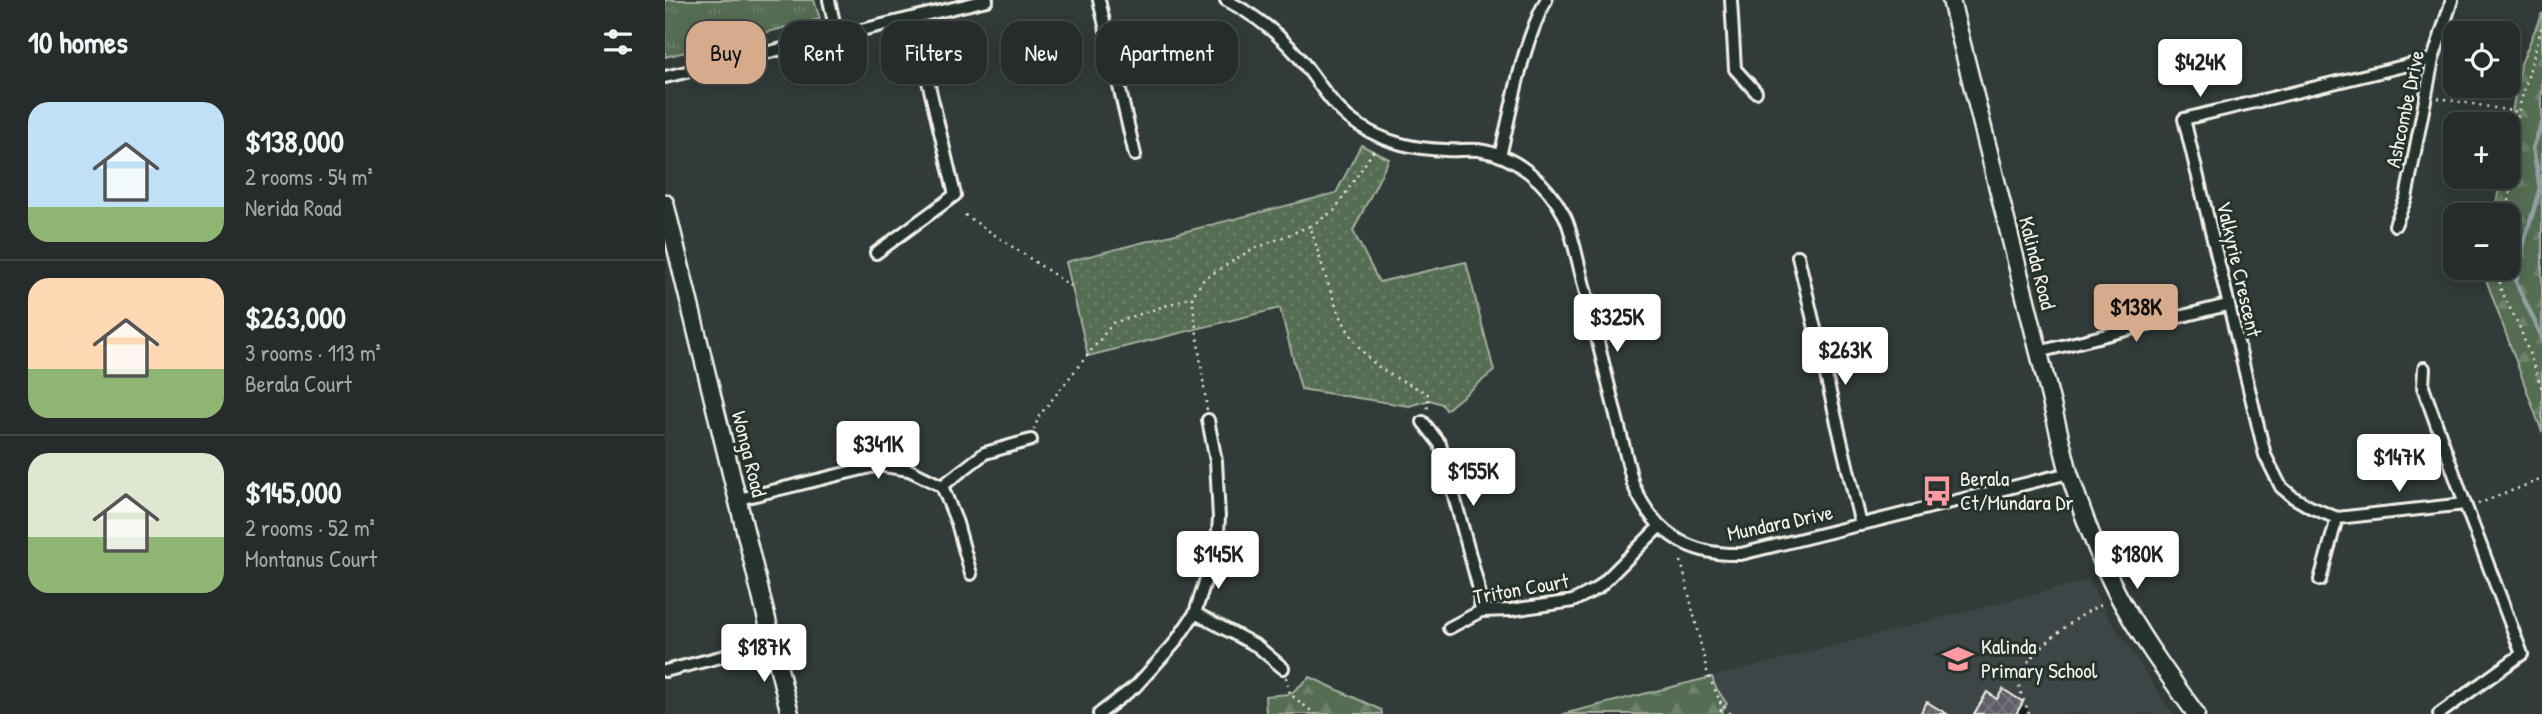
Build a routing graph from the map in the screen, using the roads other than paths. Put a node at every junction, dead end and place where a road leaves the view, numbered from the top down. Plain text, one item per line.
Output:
1 (829, 0) edge
2 (987, 0) edge
3 (1099, 0) edge
4 (1226, 0) edge
5 (1546, 0) edge
6 (1731, 0) edge
7 (1951, 0) edge
8 (2452, 0) edge
9 (913, 18) junction
10 (834, 21) edge
11 (867, 29) edge
12 (780, 50) edge
13 (2433, 59) junction
14 (665, 77) edge
15 (1756, 92) dead end
16 (1135, 155) dead end
17 (1500, 156) junction
18 (665, 204) edge
19 (2395, 225) dead end
20 (876, 253) dead end
21 (1798, 256) dead end
22 (2227, 305) junction
23 (2038, 352) junction
24 (2424, 368) dead end
25 (1208, 420) road end
26 (1423, 422) road end
27 (1031, 440) road end
28 (2069, 473) junction
29 (941, 486) junction
30 (739, 499) junction
31 (2465, 504) junction
32 (2337, 518) junction
33 (1861, 525) junction
34 (1659, 527) junction
35 (971, 574) dead end
36 (2320, 580) dead end
37 (1481, 611) junction
38 (1195, 613) junction
39 (1449, 628) dead end
40 (772, 644) junction
41 (1283, 668) road end
42 (665, 671) edge
43 (790, 714) edge
44 (1099, 714) edge
45 (2196, 714) edge
46 (2439, 714) edge

1 - 10 street
2 - 9 street
3 - 16 street
4 - 17 street, Mundara Drive
5 - 17 street
6 - 15 street
7 - 23 street, Kalinda Road
8 - 13 street, Ashcombe Drive
9 - 11 street
9 - 20 street
12 - 14 street
13 - 19 street, Ashcombe Drive
13 - 22 street, Valkyrie Crescent
17 - 34 street, Mundara Drive
18 - 30 street, Wonga Road
21 - 33 street
22 - 23 street
22 - 32 street, Valkyrie Crescent
23 - 28 street, Kalinda Road
24 - 31 street
25 - 38 street
26 - 37 street
27 - 29 street
28 - 33 street, Mundara Drive
28 - 45 street, Kalinda Road
29 - 30 street
29 - 35 street
30 - 40 street, Wonga Road
31 - 32 street, Valkyrie Crescent
31 - 46 street
32 - 36 street
33 - 34 street, Mundara Drive
34 - 37 street, Triton Court
37 - 39 street, Triton Court
38 - 41 street
38 - 44 street
40 - 42 street
40 - 43 street, Wonga Road

